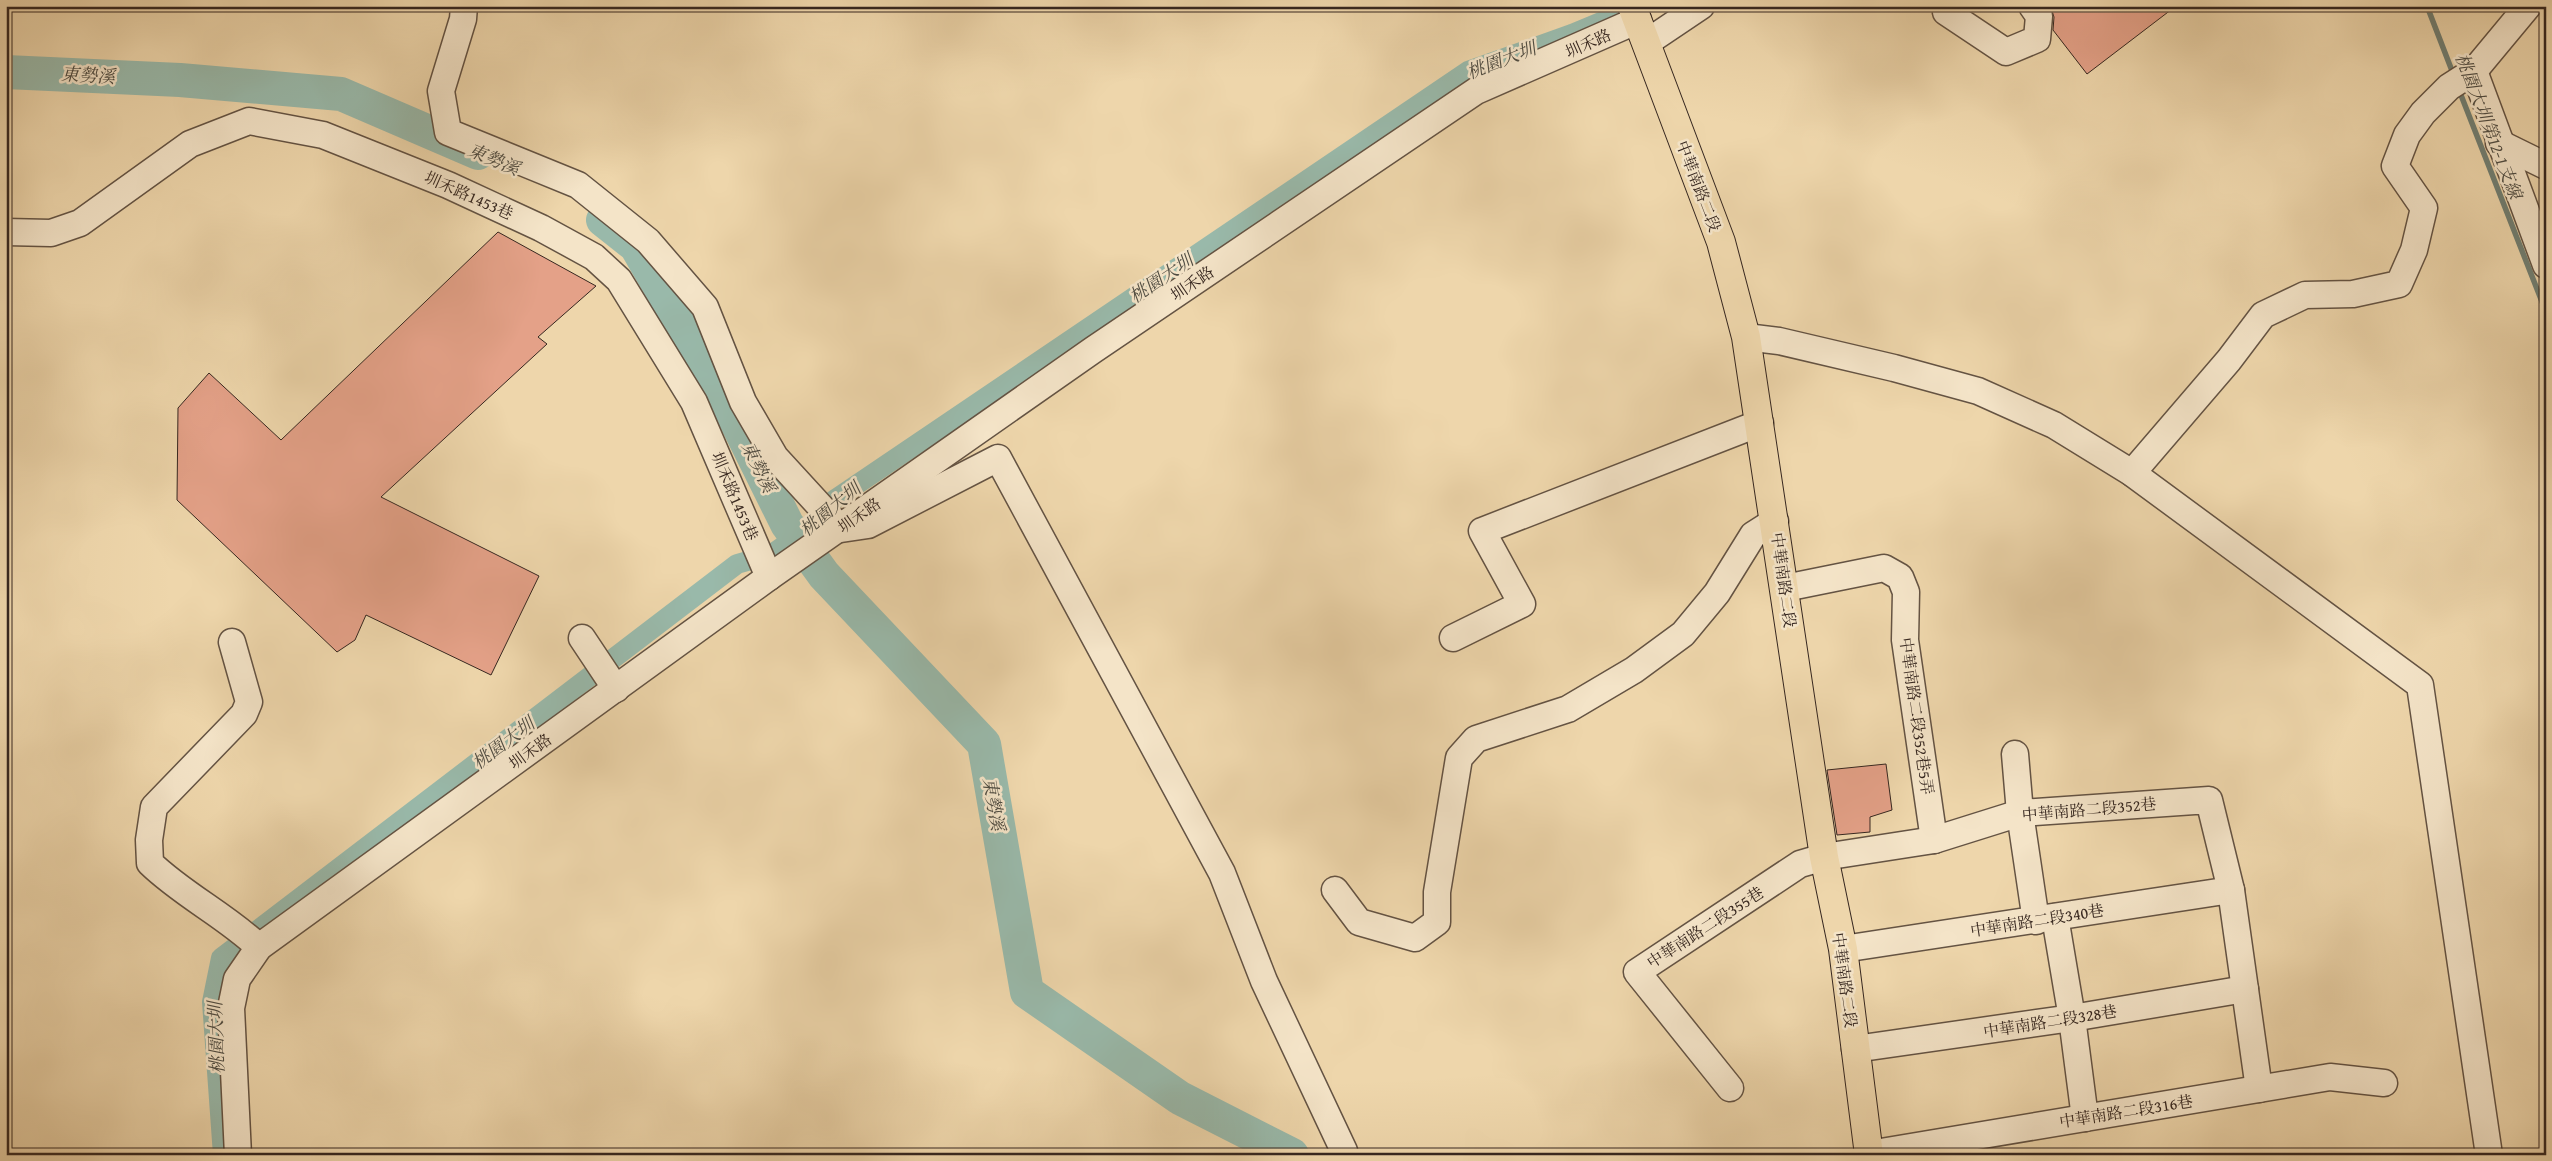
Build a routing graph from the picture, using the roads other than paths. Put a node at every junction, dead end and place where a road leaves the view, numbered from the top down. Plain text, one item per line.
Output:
1 (464, 6) edge
2 (1701, 6) edge
3 (2032, 6) edge
4 (2528, 6) edge
5 (1946, 12) dead end
6 (1639, 23) edge
7 (2474, 71) junction
8 (2499, 143) junction
9 (2546, 166) edge
10 (6, 232) edge
11 (2546, 265) edge
12 (1746, 337) junction
13 (1760, 423) junction
14 (2132, 473) junction
15 (830, 520) junction
16 (1776, 521) junction
17 (768, 565) junction
18 (1785, 588) junction
19 (582, 638) dead end
20 (1453, 638) dead end
21 (232, 642) dead end
22 (616, 689) junction
23 (2015, 754) dead end
24 (2020, 813) junction
25 (1934, 840) junction
26 (1824, 858) junction
27 (1335, 890) dead end
28 (2231, 890) junction
29 (2045, 919) junction
30 (252, 941) junction
31 (1843, 949) junction
32 (2245, 989) junction
33 (2072, 1018) junction
34 (1855, 1049) junction
35 (2384, 1083) dead end
36 (1730, 1088) dead end
37 (2259, 1089) junction
38 (2085, 1118) junction
39 (1344, 1150) dead end
40 (1869, 1154) edge
41 (238, 1155) edge
42 (2489, 1155) edge

1 - 15 street
2 - 6 street, 圳禾路
3 - 5 street
4 - 7 street
6 - 12 main road, 中華南路二段
6 - 15 street, 圳禾路
7 - 8 street
7 - 14 street
8 - 9 street
8 - 11 street
10 - 17 street, 圳禾路1453巷
12 - 13 main road, 中華南路二段
12 - 14 street
13 - 16 main road, 中華南路二段
13 - 20 street
14 - 42 street
15 - 17 street, 圳禾路
15 - 39 street
16 - 18 main road, 中華南路二段
16 - 27 street
17 - 22 street, 圳禾路
18 - 25 street, 中華南路二段352巷5弄
18 - 26 main road, 中華南路二段
19 - 22 street
21 - 30 street
22 - 30 street, 圳禾路
23 - 24 street
24 - 25 street, 中華南路二段352巷
24 - 28 street, 中華南路二段352巷
24 - 29 street
25 - 26 street, 中華南路二段352巷
26 - 31 main road, 中華南路二段
26 - 36 street, 中華南路二段355巷
28 - 29 street, 中華南路二段340巷
28 - 32 street
29 - 31 street, 中華南路二段340巷
29 - 33 street
30 - 41 street, 圳禾路
31 - 34 main road, 中華南路二段
32 - 33 street, 中華南路二段328巷
32 - 37 street
33 - 34 street, 中華南路二段328巷
33 - 38 street
34 - 40 main road, 中華南路二段
35 - 37 street, 中華南路二段316巷
37 - 38 street, 中華南路二段316巷
38 - 40 street, 中華南路二段316巷

